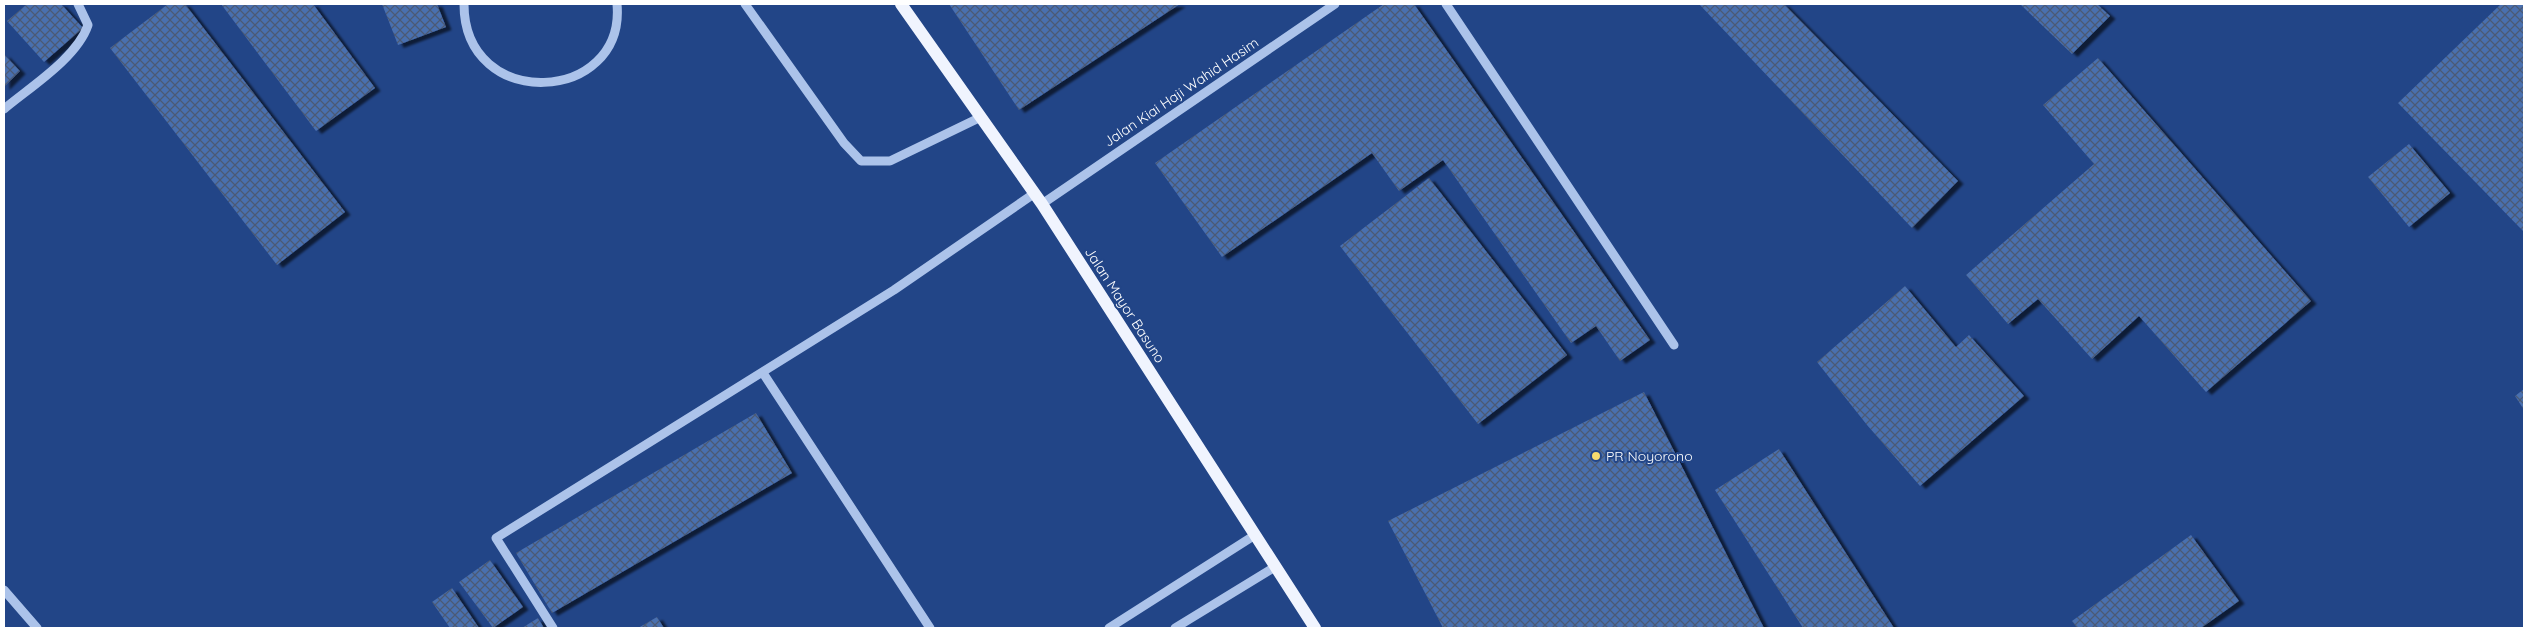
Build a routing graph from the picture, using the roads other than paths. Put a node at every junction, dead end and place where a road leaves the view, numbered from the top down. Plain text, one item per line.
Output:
1 (78, 4) edge
2 (464, 4) edge
3 (617, 4) edge
4 (745, 4) edge
5 (902, 4) edge
6 (1335, 4) edge
7 (1446, 4) edge
8 (4, 109) edge
9 (981, 117) junction
10 (1035, 193) junction
11 (1042, 204) junction
12 (1674, 345) dead end
13 (763, 373) junction
14 (1255, 535) junction
15 (1275, 567) junction
16 (4, 590) edge
17 (37, 628) edge
18 (553, 628) edge
19 (930, 628) edge
20 (1109, 628) edge
21 (1175, 628) edge
22 (1315, 628) edge

1 - 8 street
2 - 3 street
4 - 9 street
5 - 9 main road, Jalan Mayor Basuno
6 - 11 street, Jalan Kiai Haji Wahid Hasim
7 - 12 street
9 - 10 main road, Jalan Mayor Basuno
10 - 11 main road, Jalan Mayor Basuno
10 - 13 street
11 - 14 main road, Jalan Mayor Basuno
13 - 18 street
13 - 19 street
14 - 15 main road, Jalan Mayor Basuno
14 - 20 street
15 - 21 street
15 - 22 main road, Jalan Mayor Basuno
16 - 17 street

